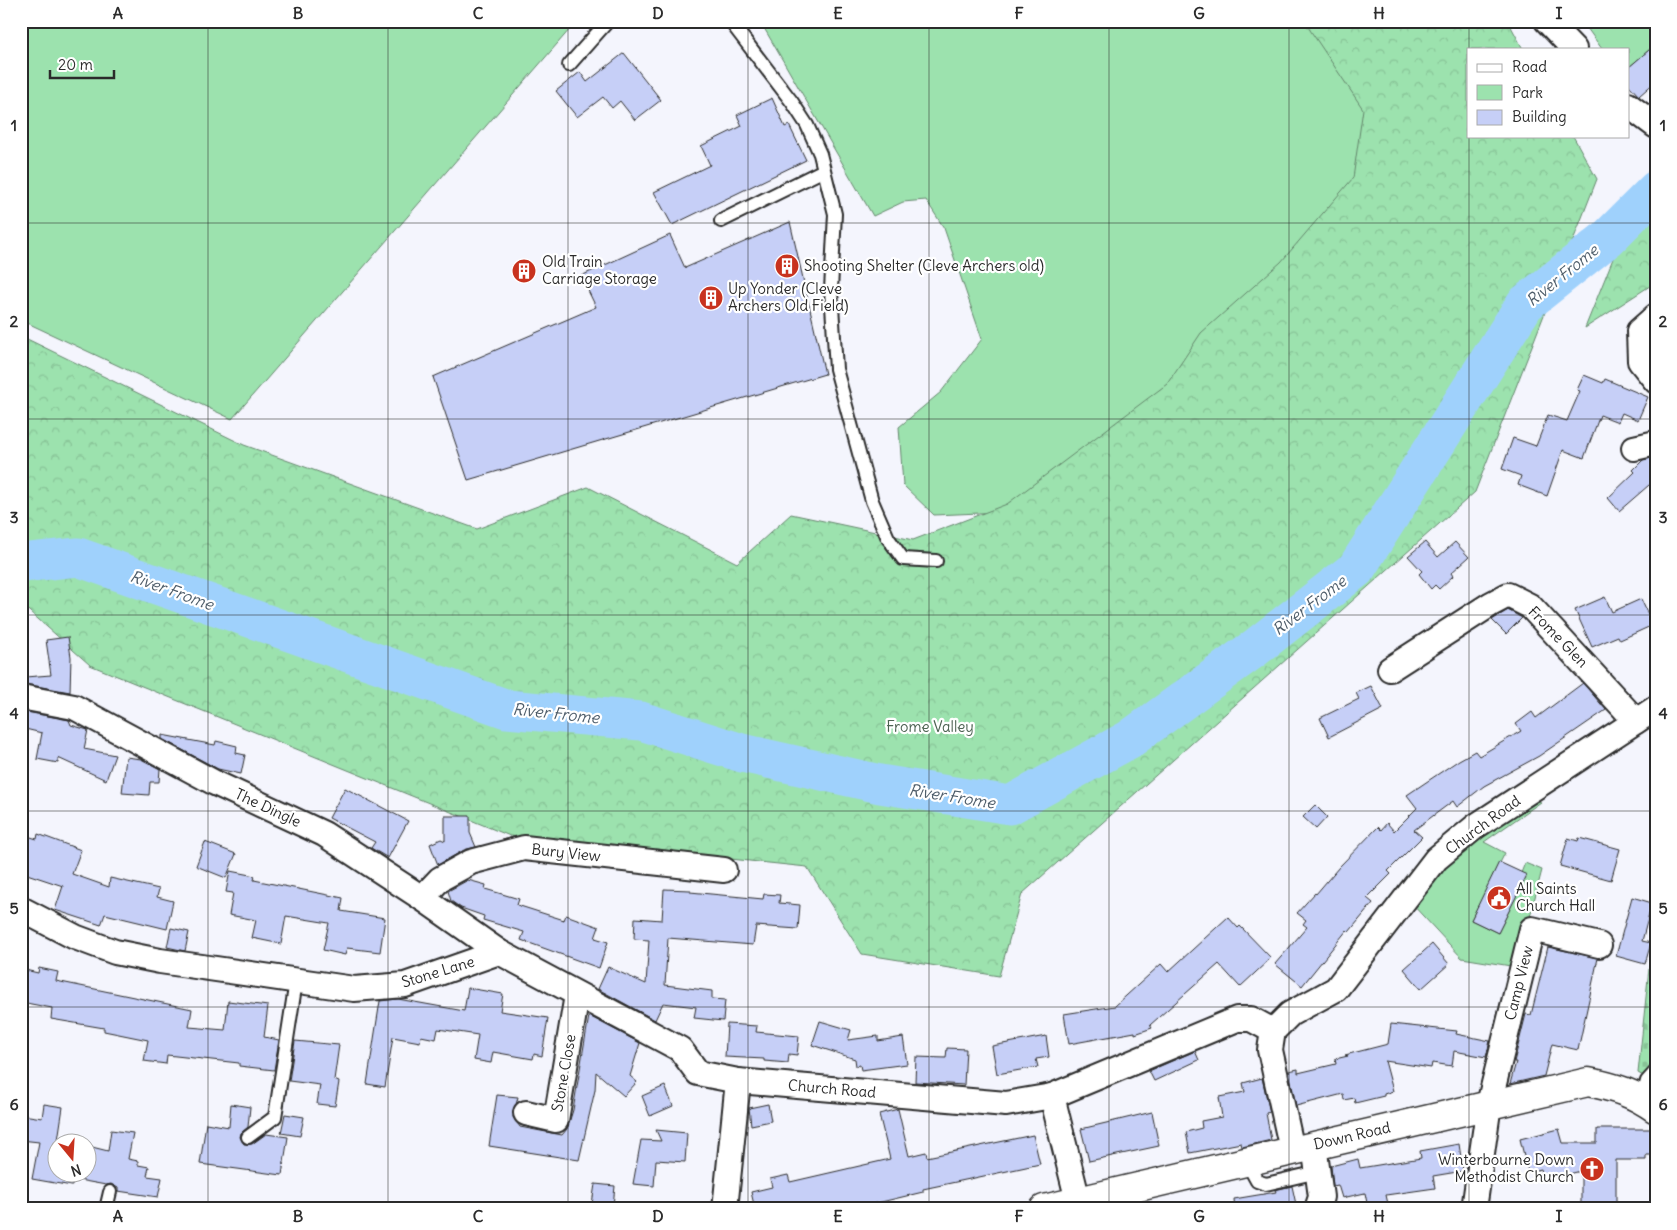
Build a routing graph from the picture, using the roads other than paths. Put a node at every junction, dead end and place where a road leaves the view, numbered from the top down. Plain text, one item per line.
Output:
1 (608, 21) edge
2 (730, 21) edge
3 (1548, 21) edge
4 (1573, 48) edge
5 (568, 65) dead end
6 (1630, 106) edge
7 (1656, 126) edge
8 (822, 171) junction
9 (721, 221) dead end
10 (1656, 316) edge
11 (1656, 381) edge
12 (936, 561) dead end
13 (1390, 669) dead end
14 (21, 697) edge
15 (1656, 708) edge
16 (1636, 721) junction
17 (724, 870) dead end
18 (422, 898) junction
19 (21, 909) edge
20 (1599, 945) dead end
21 (499, 952) junction
22 (296, 981) junction
23 (577, 995) junction
24 (1273, 1031) junction
25 (1656, 1071) edge
26 (738, 1082) junction
27 (1052, 1096) junction
28 (1489, 1104) junction
29 (1649, 1104) edge
30 (526, 1113) dead end
31 (248, 1137) dead end
32 (1308, 1156) junction
33 (110, 1192) dead end
34 (1078, 1201) junction
35 (106, 1209) edge
36 (725, 1209) edge
37 (1044, 1209) edge
38 (1316, 1209) edge
39 (1474, 1209) edge

1 - 5 lane
2 - 8 lane
3 - 4 street
6 - 7 street
8 - 9 lane
8 - 12 lane
10 - 11 street
13 - 16 street, Frome Glen
14 - 18 street, The Dingle
15 - 16 street, Church Road
16 - 24 street, Church Road
17 - 18 street, Bury View
18 - 21 street, The Dingle
19 - 22 street, Stone Lane
20 - 28 street, Camp View
21 - 22 street, Stone Lane
21 - 23 street
22 - 31 lane
23 - 26 street
23 - 30 street, Stone Close
24 - 27 street, Church Road
24 - 32 street
25 - 29 lane
26 - 27 street, Church Road
26 - 36 street
27 - 34 street
28 - 29 street, Down Road
28 - 32 street, Down Road
28 - 39 street
32 - 34 street, Down Road
32 - 38 street
33 - 35 lane
34 - 37 street, Down Road

